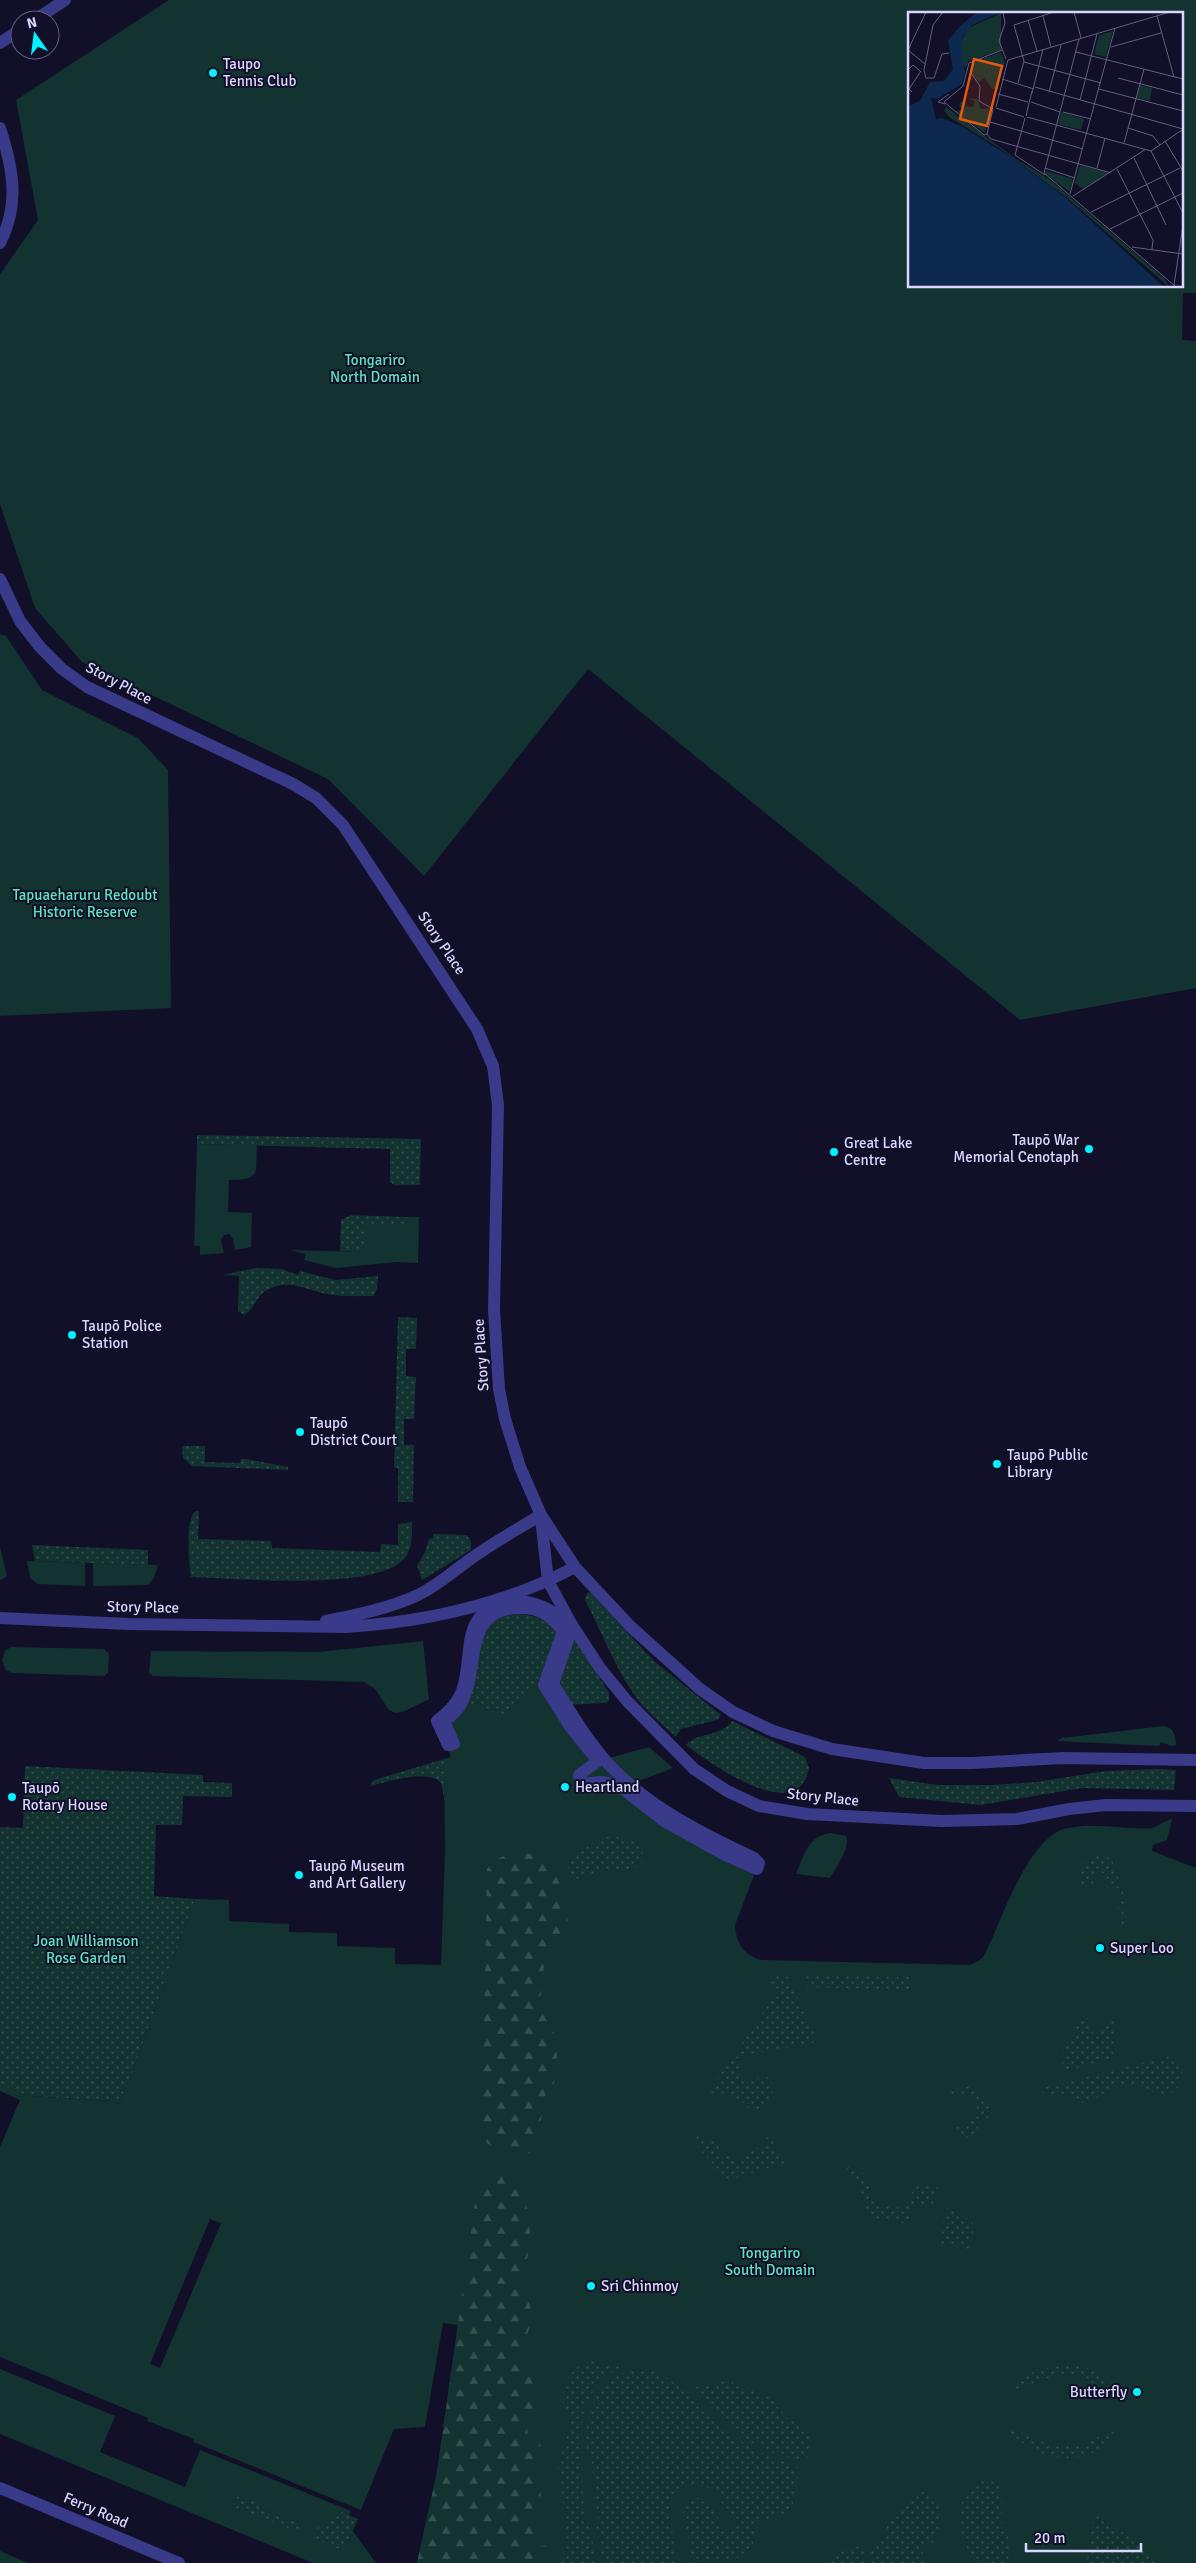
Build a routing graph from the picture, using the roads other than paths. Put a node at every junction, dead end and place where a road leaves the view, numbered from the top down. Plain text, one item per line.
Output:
1 (66, 0) edge
2 (50, 10) edge
3 (0, 128) edge
4 (0, 243) edge
5 (0, 579) edge
6 (541, 1515) junction
7 (575, 1567) junction
8 (548, 1581) junction
9 (0, 1618) edge
10 (284, 1624) junction
11 (448, 1745) joint
12 (1196, 1760) edge
13 (1196, 1806) edge
14 (0, 2488) edge
15 (178, 2563) edge

1 - 2 street
3 - 4 street
5 - 6 street, Story Place
6 - 7 street, Story Place
6 - 8 street, Story Place
6 - 10 street, Story Place
7 - 8 street, Story Place
7 - 12 street, Story Place
8 - 10 street, Story Place
8 - 13 street, Story Place
9 - 10 street, Story Place
11 - 11 street
14 - 15 street, Ferry Road

